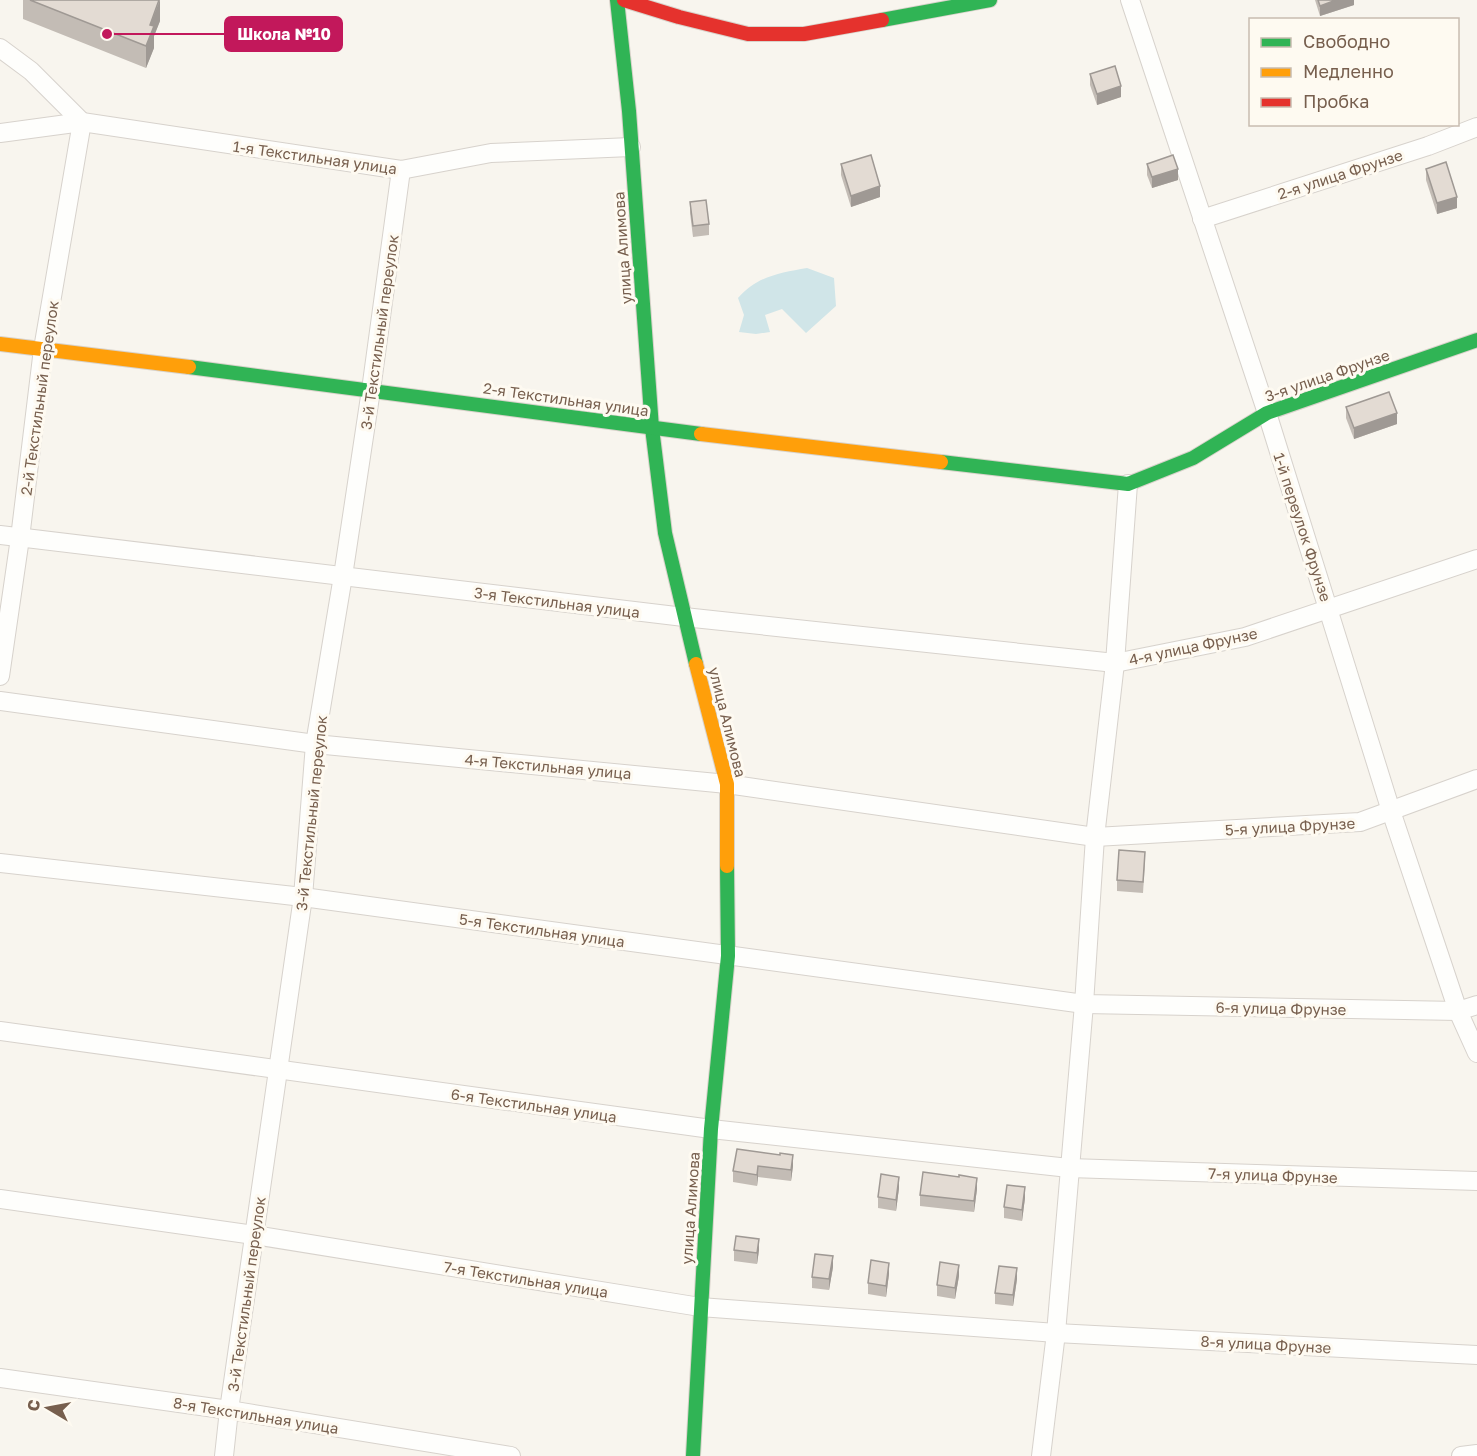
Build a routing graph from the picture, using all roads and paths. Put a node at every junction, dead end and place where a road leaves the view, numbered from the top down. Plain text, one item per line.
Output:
1 (617, 0) edge
2 (624, 0) edge
3 (990, 0) edge
4 (1130, 0) edge
5 (0, 48) edge
6 (82, 122) junction
7 (1477, 127) edge
8 (0, 133) edge
9 (631, 147) junction
10 (401, 170) junction
11 (1202, 219) junction
12 (1477, 340) edge
13 (0, 344) edge
14 (43, 349) junction
15 (371, 390) junction
16 (1267, 413) junction
17 (652, 428) junction
18 (1128, 484) junction
19 (0, 536) edge
20 (20, 538) junction
21 (1477, 559) edge
22 (344, 576) junction
23 (1329, 609) junction
24 (684, 617) junction
25 (1115, 663) junction
26 (0, 676) edge
27 (0, 701) edge
28 (315, 744) junction
29 (1477, 779) edge
30 (727, 783) junction
31 (1391, 811) junction
32 (1095, 837) junction
33 (0, 863) edge
34 (303, 897) junction
35 (728, 956) junction
36 (1084, 1004) junction
37 (1477, 1005) edge
38 (1458, 1011) junction
39 (0, 1031) edge
40 (1477, 1053) edge
41 (278, 1070) junction
42 (711, 1129) junction
43 (1069, 1168) junction
44 (1477, 1181) edge
45 (0, 1199) edge
46 (254, 1235) junction
47 (700, 1307) junction
48 (1056, 1333) junction
49 (1477, 1355) edge
50 (0, 1378) edge
51 (229, 1410) junction
52 (1477, 1454) edge
53 (224, 1456) edge
54 (512, 1456) edge
55 (693, 1456) edge
56 (1041, 1456) edge
57 (1461, 1456) edge

1 - 9 street, улица Алимова
2 - 3 street
4 - 11 street, 1-й переулок Фрунзе
5 - 6 street
6 - 8 street, 1-я Текстильная улица
6 - 10 street, 1-я Текстильная улица
6 - 14 street, 2-й Текстильный переулок
7 - 11 street, 2-я улица Фрунзе
9 - 10 street, 1-я Текстильная улица
9 - 17 street, улица Алимова
10 - 15 street, 3-й Текстильный переулок
11 - 16 street, 1-й переулок Фрунзе
12 - 16 street, 3-я улица Фрунзе
13 - 14 street, 2-я Текстильная улица
14 - 15 street, 2-я Текстильная улица
14 - 20 street, 2-й Текстильный переулок
15 - 17 street, 2-я Текстильная улица
15 - 22 street, 3-й Текстильный переулок
16 - 18 street, 3-я улица Фрунзе
16 - 23 street, 1-й переулок Фрунзе
17 - 18 street, 2-я Текстильная улица
17 - 24 street, улица Алимова
18 - 25 street
19 - 20 street, 3-я Текстильная улица
20 - 22 street, 3-я Текстильная улица
20 - 26 street, 2-й Текстильный переулок
21 - 23 street, 4-я улица Фрунзе
22 - 24 street, 3-я Текстильная улица
22 - 28 street, 3-й Текстильный переулок
23 - 25 street, 4-я улица Фрунзе
23 - 31 street, 1-й переулок Фрунзе
24 - 25 street, 3-я Текстильная улица
24 - 30 street, улица Алимова
25 - 32 street
27 - 28 street, 4-я Текстильная улица
28 - 30 street, 4-я Текстильная улица
28 - 34 street, 3-й Текстильный переулок
29 - 31 street, 5-я улица Фрунзе
30 - 32 street, 4-я Текстильная улица
30 - 35 street, улица Алимова
31 - 32 street, 5-я улица Фрунзе
31 - 38 street, 1-й переулок Фрунзе
32 - 36 street
33 - 34 street, 5-я Текстильная улица
34 - 35 street, 5-я Текстильная улица
34 - 41 street, 3-й Текстильный переулок
35 - 36 street, 5-я Текстильная улица
35 - 42 street, улица Алимова
36 - 38 street, 6-я улица Фрунзе
36 - 43 street
37 - 38 street, 6-я улица Фрунзе
38 - 40 street, 1-й переулок Фрунзе
39 - 41 street, 6-я Текстильная улица
41 - 42 street, 6-я Текстильная улица
41 - 46 street, 3-й Текстильный переулок
42 - 43 street, 6-я Текстильная улица
42 - 47 street, улица Алимова
43 - 44 street, 7-я улица Фрунзе
43 - 48 street
45 - 46 street, 7-я Текстильная улица
46 - 47 street, 7-я Текстильная улица
46 - 51 street, 3-й Текстильный переулок
47 - 48 street, 7-я Текстильная улица
47 - 55 street, улица Алимова
48 - 49 street, 8-я улица Фрунзе
48 - 56 street
50 - 51 street, 8-я Текстильная улица
51 - 53 street, 3-й Текстильный переулок
51 - 54 street, 8-я Текстильная улица
52 - 57 street

